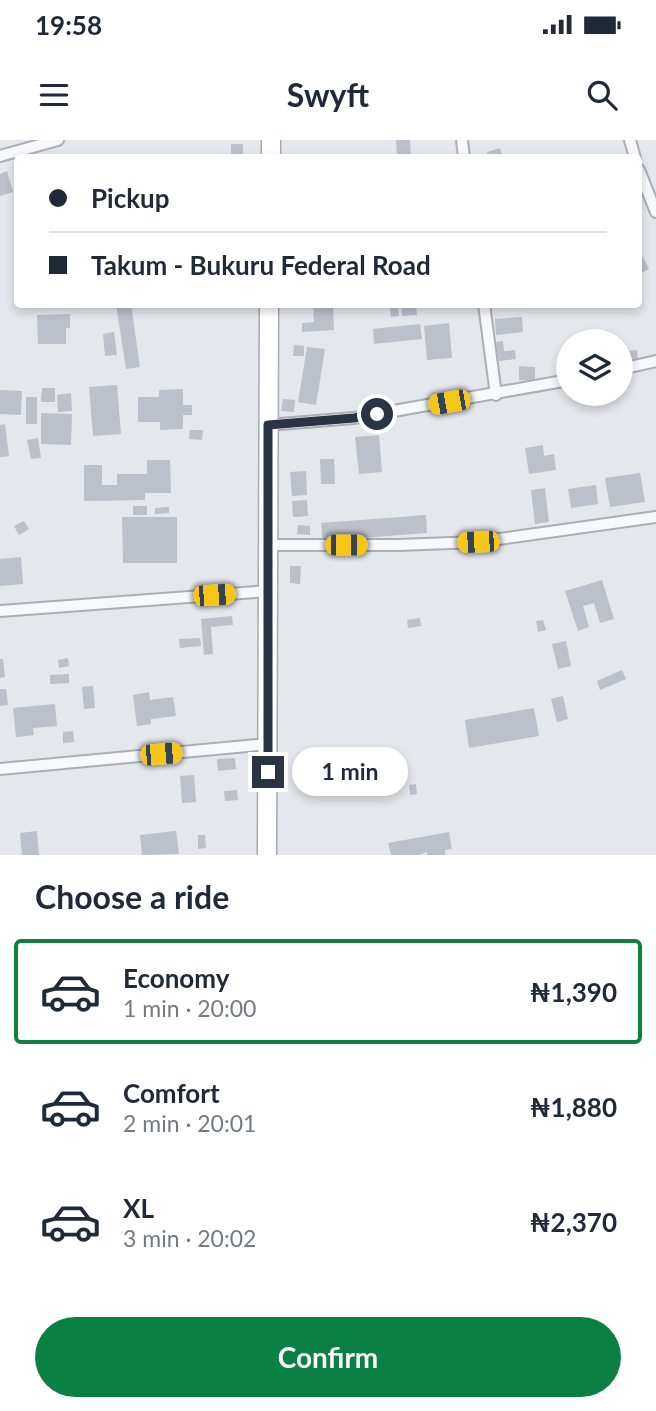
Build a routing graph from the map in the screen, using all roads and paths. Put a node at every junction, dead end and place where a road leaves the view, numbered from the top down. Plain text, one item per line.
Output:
1 (58, 140) edge
2 (0, 156) edge
3 (642, 177) edge
4 (656, 212) edge
5 (269, 308) edge
6 (485, 308) edge
7 (656, 361) edge
8 (633, 366) edge
9 (556, 383) edge
10 (496, 395) junction
11 (268, 425) junction
12 (656, 517) edge
13 (267, 545) junction
14 (268, 591) junction
15 (0, 611) edge
16 (268, 744) junction
17 (0, 769) edge
18 (267, 855) edge

1 - 2 street
3 - 4 street
5 - 11 main road
6 - 10 street
7 - 8 street
9 - 10 street
10 - 11 street
11 - 13 main road
12 - 13 street
13 - 14 main road
14 - 15 street
14 - 16 main road
16 - 17 street
16 - 18 main road

